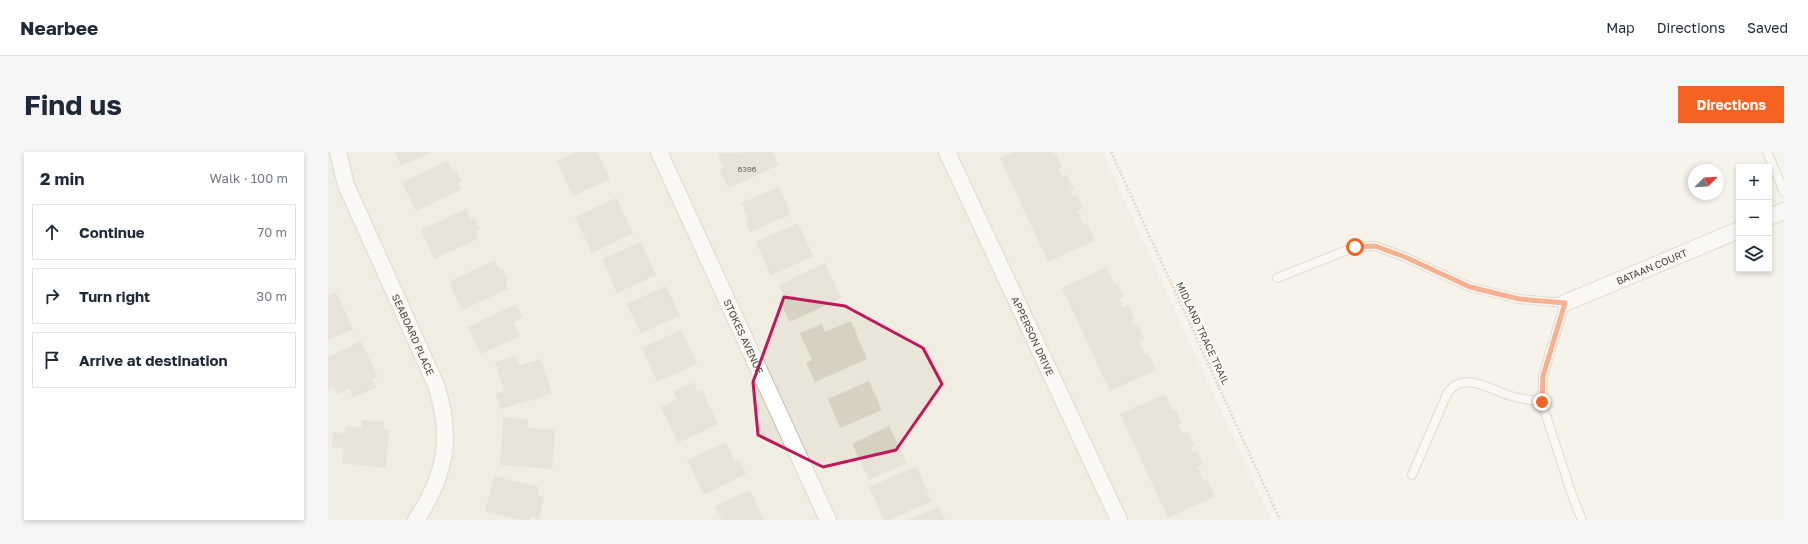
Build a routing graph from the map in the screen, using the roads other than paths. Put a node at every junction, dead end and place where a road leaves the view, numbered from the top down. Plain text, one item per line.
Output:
1 (338, 152) edge
2 (659, 152) edge
3 (946, 152) edge
4 (1767, 152) edge
5 (1784, 192) edge
6 (1784, 211) edge
7 (1772, 216) edge
8 (1736, 231) edge
9 (1277, 278) dead end
10 (1565, 303) junction
11 (1542, 402) junction
12 (1412, 475) dead end
13 (416, 520) edge
14 (828, 520) edge
15 (1119, 520) edge
16 (1582, 520) edge

1 - 13 street, SEABOARD PLACE
2 - 14 street, STOKES AVENUE
3 - 15 street, APPERSON DRIVE
4 - 5 lane
6 - 7 street
8 - 10 street, BATAAN COURT
9 - 10 lane
10 - 11 lane
11 - 12 lane
11 - 16 lane

